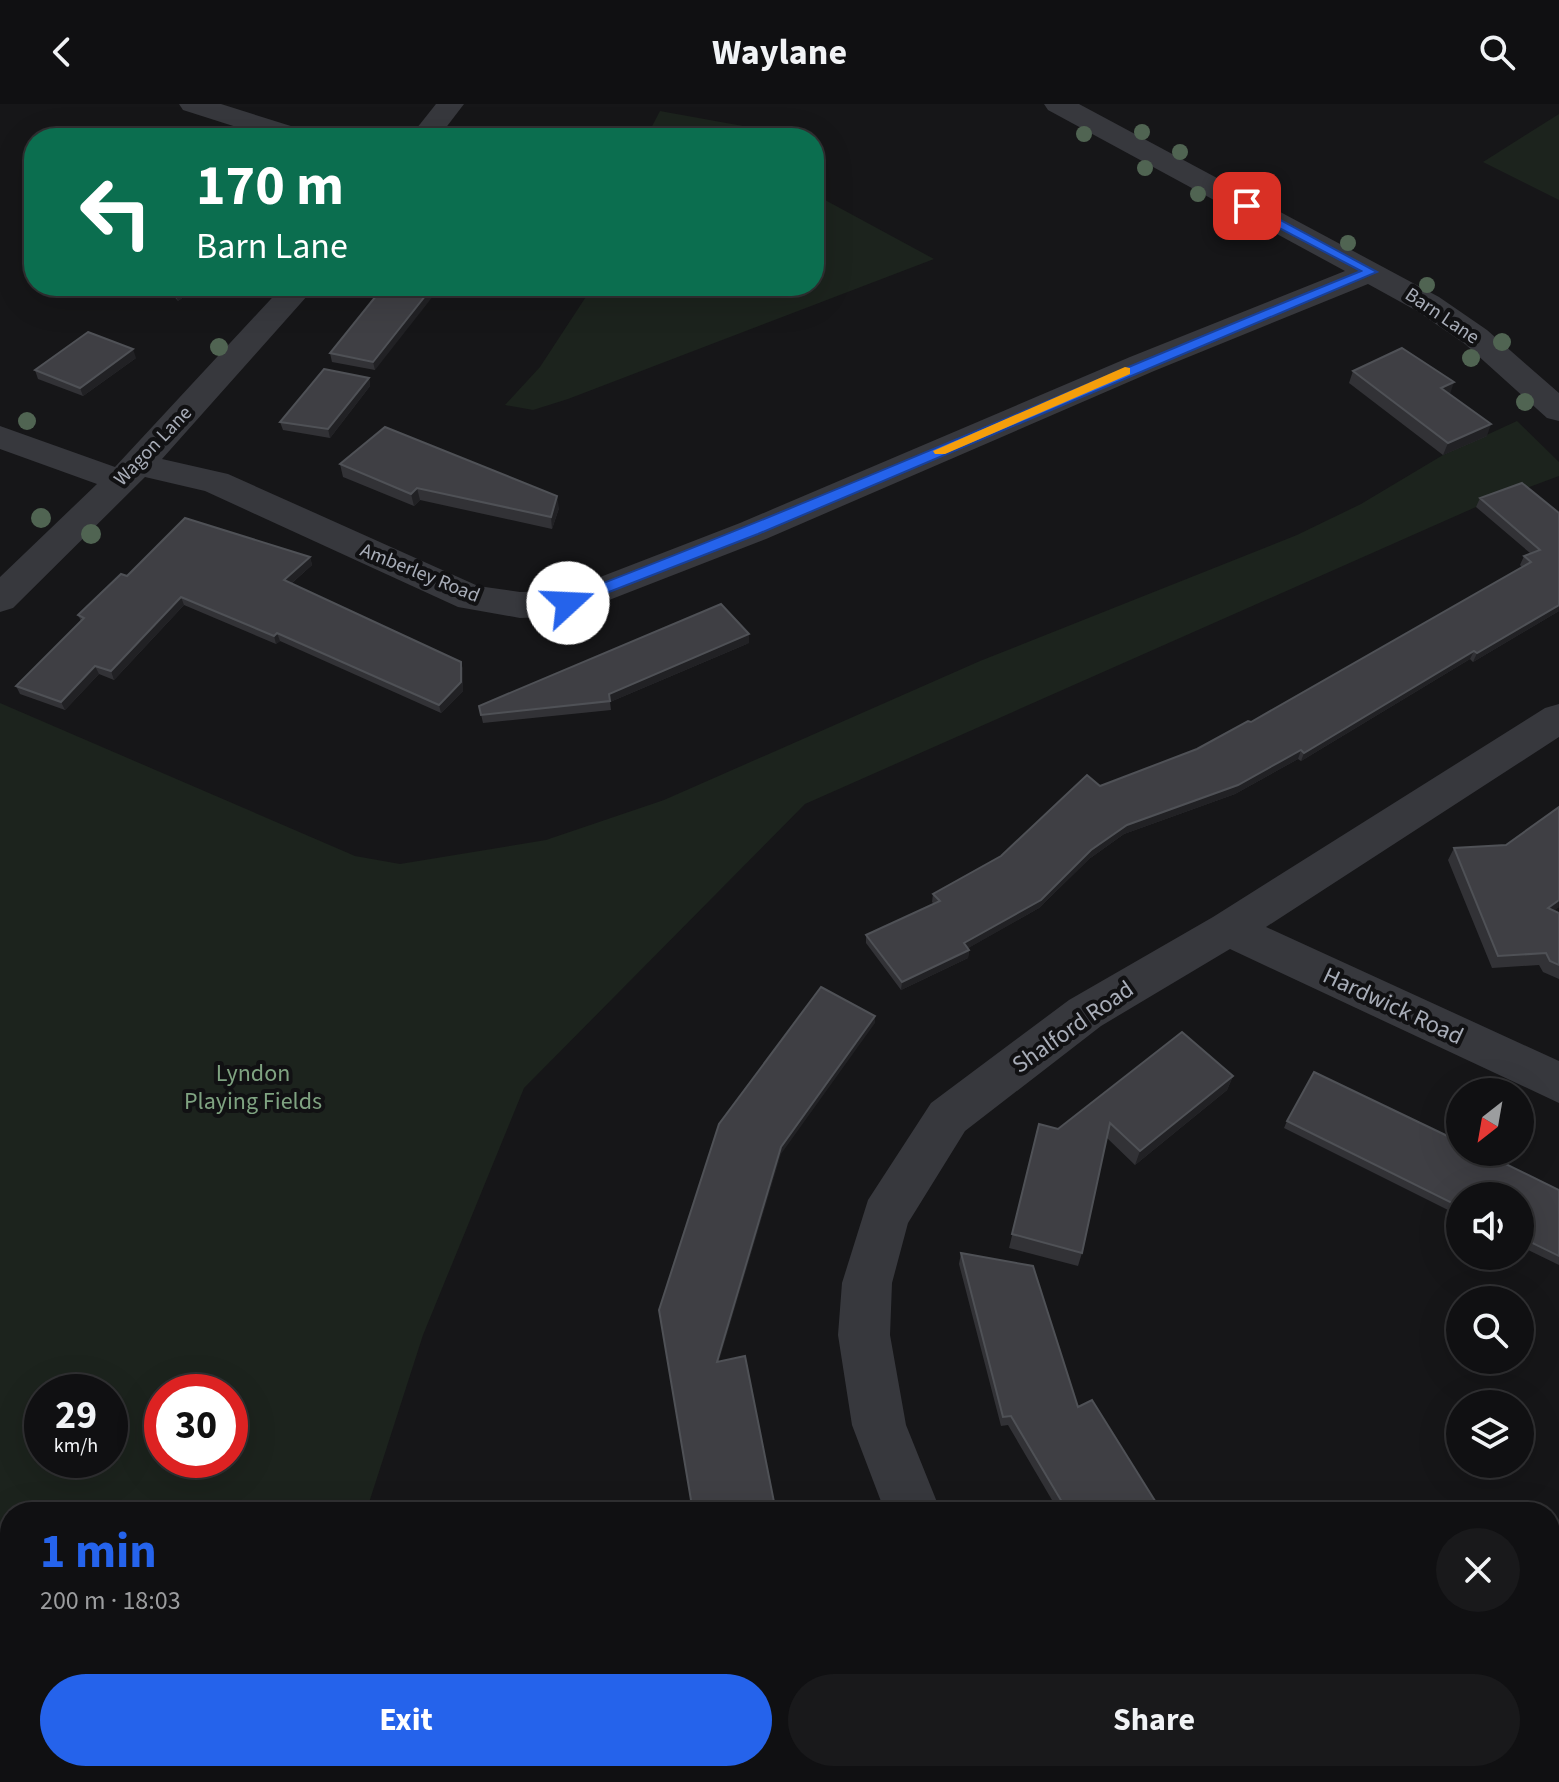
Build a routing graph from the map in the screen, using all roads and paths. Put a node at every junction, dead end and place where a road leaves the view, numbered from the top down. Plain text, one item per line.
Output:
1 (193, 104) edge
2 (450, 104) edge
3 (1058, 104) edge
4 (269, 128) edge
5 (431, 128) edge
6 (1371, 272) junction
7 (291, 296) edge
8 (1554, 398) edge
9 (0, 437) edge
10 (129, 472) junction
11 (0, 599) edge
12 (1559, 718) edge
13 (1228, 929) junction
14 (1559, 1083) edge
15 (909, 1502) edge

1 - 4 street
2 - 5 street
3 - 6 street, Barn Lane
6 - 8 street, Barn Lane
6 - 10 street, Amberley Road
7 - 10 street, Wagon Lane
9 - 10 street, Amberley Road
10 - 11 street, Wagon Lane
12 - 13 street, Shalford Road
13 - 14 street, Hardwick Road
13 - 15 street, Shalford Road

